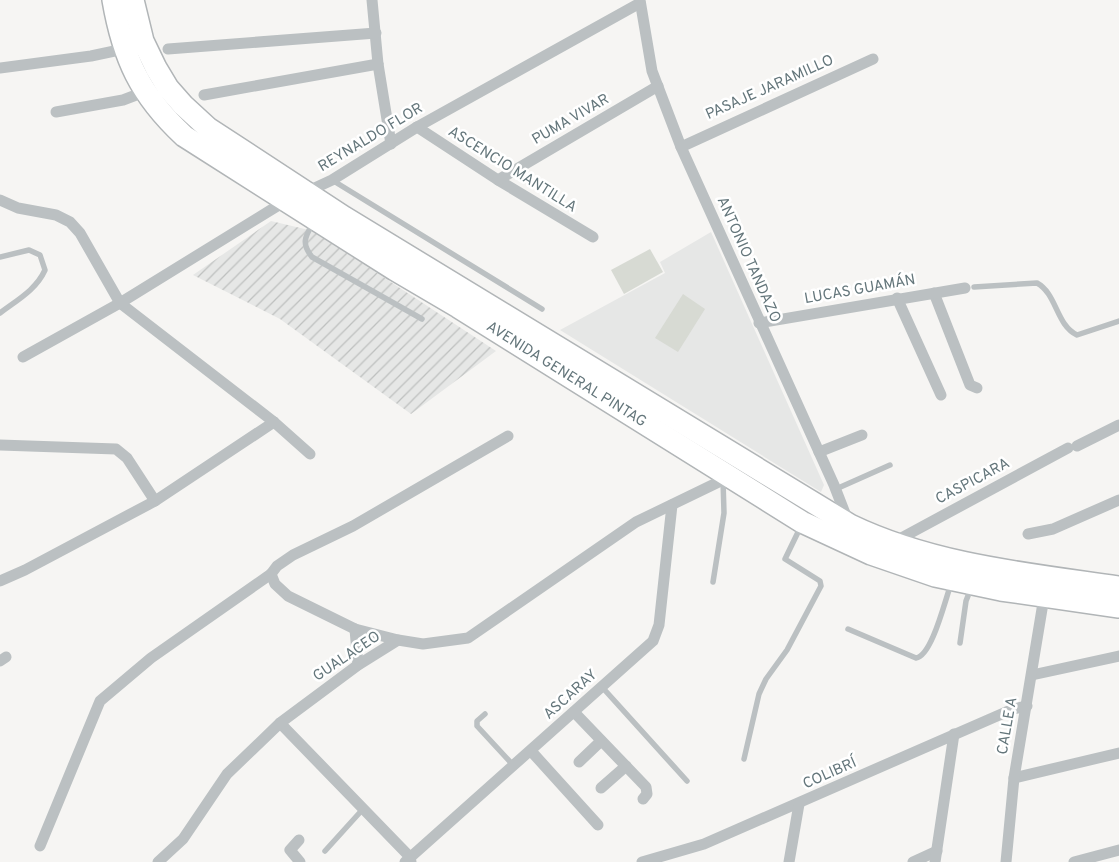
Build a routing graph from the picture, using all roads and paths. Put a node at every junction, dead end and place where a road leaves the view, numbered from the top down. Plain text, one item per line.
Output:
1 (112, 0) edge
2 (133, 0) edge
3 (372, 0) edge
4 (640, 2) edge
5 (376, 33) junction
6 (124, 49) junction
7 (168, 49) dead end
8 (873, 59) dead end
9 (378, 64) junction
10 (0, 68) edge
11 (658, 86) junction
12 (144, 92) junction
13 (204, 95) dead end
14 (56, 112) dead end
15 (417, 127) junction
16 (391, 144) junction
17 (680, 146) junction
18 (332, 180) junction
19 (498, 180) junction
20 (297, 196) junction
21 (0, 200) edge
22 (320, 212) junction
23 (593, 237) dead end
24 (0, 258) edge
25 (969, 288) joint
26 (934, 293) junction
27 (897, 298) junction
28 (120, 303) junction
29 (542, 309) dead end
30 (0, 313) edge
31 (422, 319) dead end
32 (1119, 321) edge
33 (759, 323) junction
34 (23, 357) dead end
35 (977, 388) dead end
36 (941, 395) dead end
37 (274, 422) junction
38 (1119, 425) edge
39 (862, 435) dead end
40 (508, 436) dead end
41 (0, 446) edge
42 (819, 452) junction
43 (310, 454) dead end
44 (890, 465) dead end
45 (726, 479) junction
46 (836, 489) junction
47 (155, 501) junction
48 (1117, 502) edge
49 (672, 504) junction
50 (802, 522) junction
51 (850, 525) junction
52 (1028, 534) dead end
53 (892, 543) junction
54 (26, 570) junction
55 (0, 572) edge
56 (272, 574) junction
57 (0, 581) edge
58 (713, 582) dead end
59 (963, 582) junction
60 (1119, 587) edge
61 (1044, 597) junction
62 (1119, 607) edge
63 (355, 629) junction
64 (848, 629) dead end
65 (398, 640) junction
66 (960, 643) dead end
67 (1119, 656) edge
68 (358, 665) junction
69 (1032, 675) junction
70 (602, 687) junction
71 (1026, 706) junction
72 (574, 712) junction
73 (485, 714) dead end
74 (280, 723) junction
75 (954, 734) junction
76 (601, 741) junction
77 (531, 751) junction
78 (1119, 752) edge
79 (744, 759) dead end
80 (578, 762) dead end
81 (514, 766) junction
82 (626, 766) junction
83 (1014, 778) junction
84 (687, 781) dead end
85 (601, 788) dead end
86 (643, 799) dead end
87 (799, 804) junction
88 (363, 809) junction
89 (598, 825) dead end
90 (299, 840) dead end
91 (40, 846) dead end
92 (1119, 850) edge
93 (325, 851) dead end
94 (936, 857) edge
95 (409, 860) edge
96 (1005, 861) edge
97 (158, 862) edge
98 (300, 862) edge
99 (642, 862) edge
100 (789, 862) edge
101 (913, 862) edge
102 (1074, 862) edge

1 - 6 highway, AVENIDA GENERAL PINTAG
2 - 20 highway, AVENIDA GENERAL PINTAG
3 - 5 street
4 - 11 street, ANTONIO TANDAZO
4 - 15 street, REYNALDO FLOR
5 - 7 street
5 - 9 street
6 - 10 street
6 - 12 highway, AVENIDA GENERAL PINTAG
8 - 17 street, PASAJE JARAMILLO
9 - 13 street
9 - 16 street
11 - 17 street, ANTONIO TANDAZO
11 - 19 street, PUMA VIVAR
12 - 14 street
12 - 20 highway, AVENIDA GENERAL PINTAG
15 - 16 street, REYNALDO FLOR
15 - 19 street, ASCENCIO MANTILLA
16 - 18 street, REYNALDO FLOR
17 - 33 street, ANTONIO TANDAZO
18 - 20 street, REYNALDO FLOR
18 - 29 lane
19 - 23 street, ASCENCIO MANTILLA
20 - 22 highway, AVENIDA GENERAL PINTAG
20 - 28 street, REYNALDO FLOR
21 - 28 street
22 - 31 lane
22 - 45 highway, AVENIDA GENERAL PINTAG
22 - 51 highway, AVENIDA GENERAL PINTAG
24 - 30 lane
25 - 26 street, LUCAS GUAMÁN
25 - 32 lane
26 - 27 street, LUCAS GUAMÁN
26 - 35 street
27 - 33 street, LUCAS GUAMÁN
27 - 36 street
28 - 34 street, REYNALDO FLOR
28 - 37 street
33 - 42 street, ANTONIO TANDAZO
37 - 43 street
37 - 47 street
38 - 53 street, CASPICARA
39 - 42 street
40 - 56 street
41 - 47 street
42 - 46 street, ANTONIO TANDAZO
44 - 46 lane
45 - 49 street, GUALACEO
45 - 50 highway, AVENIDA GENERAL PINTAG
45 - 58 lane
46 - 51 street, ANTONIO TANDAZO
47 - 54 street
48 - 52 street
49 - 65 street, GUALACEO
49 - 70 street, ASCARAY
50 - 59 highway, AVENIDA GENERAL PINTAG
50 - 79 lane
51 - 53 highway, AVENIDA GENERAL PINTAG
53 - 60 highway, AVENIDA GENERAL PINTAG
54 - 55 street
54 - 57 street
56 - 63 street
56 - 91 street
59 - 61 highway, AVENIDA GENERAL PINTAG
59 - 64 lane
59 - 66 lane
61 - 62 highway, AVENIDA GENERAL PINTAG
61 - 69 street, CALLE A
63 - 65 street
63 - 68 street
65 - 68 street, GUALACEO
67 - 69 street
68 - 74 street, GUALACEO
69 - 71 street, CALLE A
70 - 72 street, ASCARAY
70 - 84 lane
71 - 75 street, COLIBRÍ
71 - 83 street, CALLE A
72 - 76 street
72 - 77 street, ASCARAY
73 - 81 lane
74 - 88 street
74 - 97 street, GUALACEO
75 - 87 street, COLIBRÍ
75 - 94 street
76 - 80 street
76 - 82 street
77 - 81 street, ASCARAY
77 - 89 street
78 - 83 street
81 - 95 street, ASCARAY
82 - 85 street
82 - 86 street
83 - 96 street, CALLE A
87 - 99 street, COLIBRÍ
87 - 100 street
88 - 93 lane
88 - 95 street
90 - 98 street
92 - 102 street
94 - 101 street

